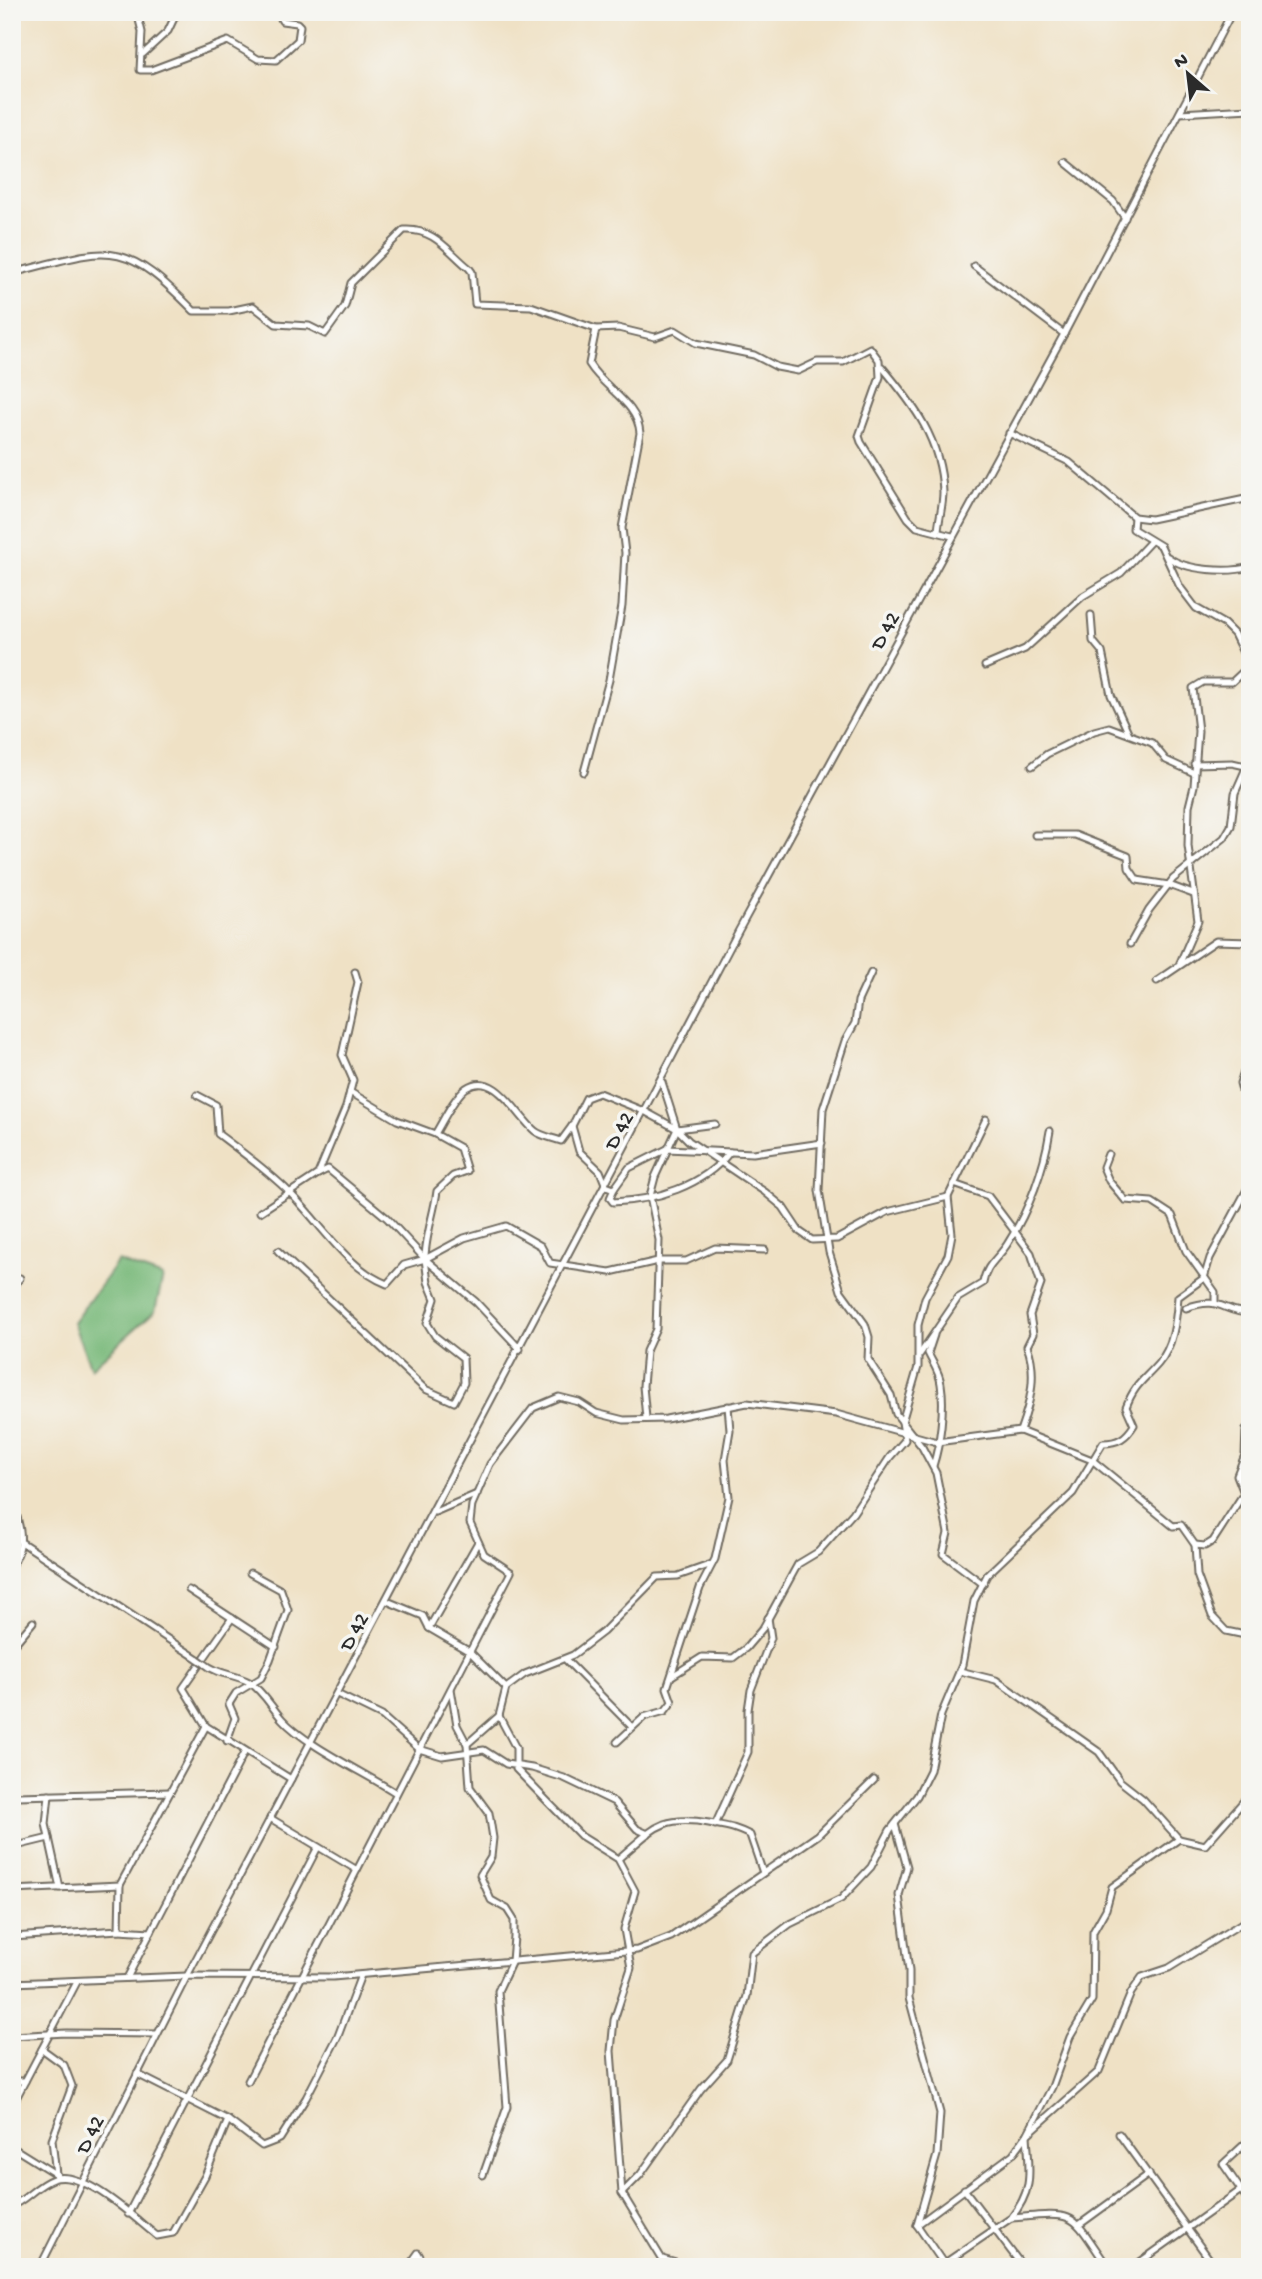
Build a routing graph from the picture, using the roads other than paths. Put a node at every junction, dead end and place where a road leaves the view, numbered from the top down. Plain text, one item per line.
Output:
1 (137, 12) edge
2 (177, 12) edge
3 (278, 12) edge
4 (1232, 12) edge
5 (143, 54) junction
6 (1250, 109) edge
7 (1180, 113) junction
8 (1065, 162) dead end
9 (1125, 218) junction
10 (974, 266) dead end
11 (12, 273) edge
12 (596, 329) junction
13 (1064, 334) junction
14 (881, 366) junction
15 (1009, 433) junction
16 (1250, 498) edge
17 (1134, 517) junction
18 (938, 531) junction
19 (951, 537) junction
20 (1151, 541) junction
21 (1168, 557) junction
22 (1250, 568) edge
23 (1091, 615) dead end
24 (1247, 655) edge
25 (985, 666) dead end
26 (1250, 666) edge
27 (1129, 734) junction
28 (1250, 758) edge
29 (1194, 764) junction
30 (1032, 766) dead end
31 (1248, 766) edge
32 (584, 772) dead end
33 (1194, 773) junction
34 (1035, 835) dead end
35 (1189, 865) junction
36 (1169, 885) junction
37 (1193, 894) junction
38 (1250, 943) edge
39 (1130, 944) dead end
40 (1178, 965) junction
41 (355, 972) dead end
42 (871, 973) dead end
43 (1157, 981) dead end
44 (1250, 1054) edge
45 (662, 1081) junction
46 (350, 1092) junction
47 (197, 1095) dead end
48 (646, 1111) junction
49 (986, 1119) dead end
50 (1250, 1121) edge
51 (715, 1124) dead end
52 (572, 1126) junction
53 (677, 1129) junction
54 (1050, 1131) dead end
55 (435, 1134) junction
56 (822, 1143) junction
57 (667, 1149) junction
58 (708, 1151) junction
59 (730, 1152) junction
60 (1108, 1154) dead end
61 (723, 1161) junction
62 (318, 1174) junction
63 (954, 1184) junction
64 (1250, 1184) edge
65 (606, 1185) junction
66 (614, 1189) junction
67 (290, 1192) junction
68 (650, 1196) junction
69 (948, 1197) junction
70 (260, 1212) dead end
71 (1015, 1230) junction
72 (826, 1240) junction
73 (765, 1250) dead end
74 (278, 1251) dead end
75 (425, 1259) junction
76 (658, 1261) junction
77 (563, 1266) junction
78 (20, 1278) dead end
79 (1203, 1278) junction
80 (12, 1287) edge
81 (1215, 1303) junction
82 (1186, 1307) dead end
83 (1250, 1313) edge
84 (936, 1330) junction
85 (520, 1349) junction
86 (918, 1357) junction
87 (728, 1406) junction
88 (646, 1419) junction
89 (902, 1422) junction
90 (1250, 1428) edge
91 (1020, 1432) junction
92 (903, 1433) junction
93 (915, 1438) junction
94 (937, 1442) junction
95 (1091, 1460) junction
96 (933, 1466) junction
97 (477, 1494) junction
98 (12, 1501) edge
99 (433, 1513) junction
100 (12, 1536) edge
101 (19, 1541) junction
102 (478, 1542) junction
103 (1195, 1545) junction
104 (12, 1564) edge
105 (712, 1564) junction
106 (250, 1573) dead end
107 (983, 1584) junction
108 (189, 1590) dead end
109 (387, 1601) junction
110 (232, 1618) junction
111 (768, 1618) junction
112 (33, 1622) dead end
113 (429, 1628) junction
114 (1250, 1636) edge
115 (12, 1647) edge
116 (275, 1647) junction
117 (470, 1652) junction
118 (566, 1660) junction
119 (960, 1671) junction
120 (672, 1676) junction
121 (250, 1682) junction
122 (506, 1688) junction
123 (451, 1689) junction
124 (337, 1694) junction
125 (499, 1716) junction
126 (206, 1726) junction
127 (632, 1727) junction
128 (227, 1741) junction
129 (312, 1741) junction
130 (617, 1742) dead end
131 (467, 1744) junction
132 (419, 1749) junction
133 (244, 1753) junction
134 (466, 1753) junction
135 (516, 1765) junction
136 (291, 1779) junction
137 (874, 1780) dead end
138 (170, 1793) junction
139 (396, 1793) junction
140 (1250, 1794) edge
141 (50, 1795) junction
142 (12, 1803) edge
143 (270, 1818) junction
144 (895, 1824) junction
145 (715, 1825) junction
146 (648, 1834) junction
147 (49, 1838) junction
148 (1179, 1839) junction
149 (12, 1847) edge
150 (318, 1847) junction
151 (618, 1859) junction
152 (357, 1870) junction
153 (763, 1873) junction
154 (120, 1885) junction
155 (60, 1888) junction
156 (12, 1890) edge
157 (1250, 1919) edge
158 (119, 1930) junction
159 (151, 1932) junction
160 (12, 1937) edge
161 (628, 1951) junction
162 (512, 1961) junction
163 (360, 1975) junction
164 (187, 1976) junction
165 (127, 1978) junction
166 (250, 1978) junction
167 (303, 1978) junction
168 (77, 1982) junction
169 (12, 1983) edge
170 (51, 2034) junction
171 (157, 2034) junction
172 (12, 2036) edge
173 (42, 2049) junction
174 (137, 2074) junction
175 (12, 2081) edge
176 (25, 2081) junction
177 (248, 2081) dead end
178 (188, 2098) junction
179 (12, 2106) edge
180 (228, 2120) junction
181 (1119, 2134) dead end
182 (1027, 2135) junction
183 (1250, 2139) edge
184 (12, 2147) edge
185 (55, 2174) junction
186 (483, 2175) dead end
187 (1149, 2175) junction
188 (62, 2178) junction
189 (84, 2181) junction
190 (964, 2189) junction
191 (1241, 2190) junction
192 (622, 2193) junction
193 (1250, 2203) edge
194 (12, 2205) edge
195 (128, 2214) junction
196 (1011, 2218) junction
197 (917, 2225) junction
198 (1079, 2225) junction
199 (1186, 2228) junction
200 (994, 2229) junction
201 (12, 2259) edge
202 (943, 2266) edge
203 (26, 2267) edge
204 (40, 2267) edge
205 (408, 2267) edge
206 (426, 2267) edge
207 (674, 2267) edge
208 (1023, 2267) edge
209 (1108, 2267) edge
210 (1133, 2267) edge
211 (1215, 2267) edge

1 - 5 street
2 - 5 street
3 - 5 street
4 - 7 street, D 42 / D 42
6 - 7 street
7 - 9 street, D 42 / D 42
8 - 9 street
9 - 13 street, D 42 / D 42
10 - 13 street
11 - 12 street
12 - 14 street
12 - 32 street
13 - 15 street, D 42 / D 42
14 - 18 street
14 - 18 street
15 - 17 street
15 - 19 street, D 42 / D 42
16 - 17 street
17 - 20 street
18 - 19 street
19 - 45 street, D 42 / D 42
20 - 21 street
20 - 25 street
21 - 22 street
21 - 24 street
23 - 27 street
24 - 26 street
26 - 29 street
27 - 30 street
27 - 33 street
28 - 31 street
29 - 31 street
29 - 33 street
31 - 35 street
33 - 35 street
34 - 36 street
35 - 36 street
35 - 37 street
36 - 37 street
36 - 39 street
37 - 40 street
38 - 40 street
40 - 43 street
41 - 46 street
42 - 56 street
44 - 50 street
45 - 48 street, D 42 / D 42
45 - 53 street
46 - 55 street
46 - 62 street
47 - 67 street
48 - 52 street
48 - 53 street
48 - 65 street, D 42 / D 42
49 - 63 street
51 - 53 street
52 - 55 street
52 - 65 street
53 - 57 street
53 - 58 street
54 - 71 street
55 - 75 street
56 - 59 street
56 - 72 street
57 - 58 street
57 - 66 street
57 - 68 street
58 - 59 street
58 - 61 street
59 - 61 street
60 - 79 street
61 - 68 street
61 - 72 street
62 - 67 street
62 - 75 street
63 - 69 street
63 - 71 street
64 - 79 street
65 - 66 street
65 - 77 street, D 42 / D 42
66 - 68 street
67 - 70 street
67 - 75 street
68 - 76 street
69 - 72 street
69 - 86 street
71 - 84 street
71 - 91 street
72 - 89 street
73 - 76 street
74 - 75 street
75 - 77 street
75 - 85 street
76 - 77 street
76 - 88 street
77 - 85 street, D 42 / D 42
78 - 80 street
79 - 81 street
79 - 95 street
81 - 82 street
81 - 83 street
84 - 86 street
84 - 94 street
85 - 99 street, D 42 / D 42
86 - 89 street
87 - 88 street
87 - 92 street
87 - 105 street
88 - 97 street
89 - 92 street
89 - 93 street
90 - 103 street
91 - 94 street
91 - 95 street
92 - 93 street
92 - 111 street
93 - 94 street
93 - 96 street
94 - 96 street
95 - 103 street
95 - 107 street
96 - 107 street
97 - 99 street
97 - 102 street
98 - 101 street
99 - 109 street, D 42 / D 42
100 - 101 street
101 - 104 street
101 - 121 street, bridge
102 - 113 street
102 - 117 street
103 - 114 street
105 - 118 street
105 - 120 street
106 - 116 street
107 - 119 street
108 - 110 street
109 - 113 street
109 - 124 street, D 42 / D 42
110 - 116 street
110 - 126 street
111 - 120 street
111 - 145 street
112 - 115 street
113 - 117 street
116 - 121 street
117 - 122 street
117 - 123 street
118 - 122 street
118 - 127 street
119 - 144 street
119 - 148 street
120 - 127 street
121 - 128 street
121 - 129 street
122 - 125 street
123 - 131 street
123 - 132 street
124 - 129 street, D 42 / D 42
124 - 132 street
125 - 131 street
125 - 135 street
126 - 128 street
126 - 138 street
127 - 130 street
128 - 133 street
129 - 136 street, D 42 / D 42
129 - 139 street
131 - 134 street
132 - 134 street
132 - 139 street
133 - 136 street
133 - 159 street
134 - 135 street
134 - 162 street
135 - 146 street
135 - 151 street
136 - 143 street, D 42 / D 42
137 - 153 street
138 - 141 street
138 - 154 street
139 - 152 street
140 - 148 street
141 - 142 street
141 - 147 street
143 - 150 street
143 - 164 street, D 42 / D 42
144 - 192 street
144 - 197 street
145 - 146 street
145 - 153 street
146 - 151 street
147 - 149 street
147 - 155 street
148 - 182 street
150 - 152 street
150 - 166 street
151 - 161 street
152 - 167 street
153 - 161 street
154 - 155 street
154 - 158 street
155 - 156 street
157 - 182 street
158 - 159 street
158 - 160 street
159 - 165 street
161 - 162 street
161 - 192 street
162 - 163 street
162 - 186 street
163 - 167 street
163 - 180 street
164 - 165 street
164 - 166 street
164 - 171 street, D 42 / D 42
165 - 168 street
166 - 167 street
166 - 178 street
167 - 177 street
168 - 169 street
168 - 170 street
170 - 171 street
170 - 172 street
170 - 173 street
171 - 174 street, D 42 / D 42
173 - 176 street
173 - 185 street
174 - 178 street
174 - 189 street, D 42 / D 42
175 - 176 street
176 - 179 street
178 - 180 street
178 - 195 street
180 - 195 street
181 - 187 street
182 - 190 street
182 - 196 street
183 - 191 street
184 - 185 street
185 - 188 street
187 - 198 street
187 - 199 street
188 - 189 street
188 - 194 street
189 - 195 street
189 - 204 street, D 42 / D 42
190 - 197 street
190 - 200 street
191 - 193 street
191 - 199 street
192 - 207 street
196 - 198 street
196 - 200 street
197 - 202 street
198 - 209 street
199 - 210 street
199 - 211 street
200 - 202 street
200 - 208 street
201 - 203 street
205 - 206 street

